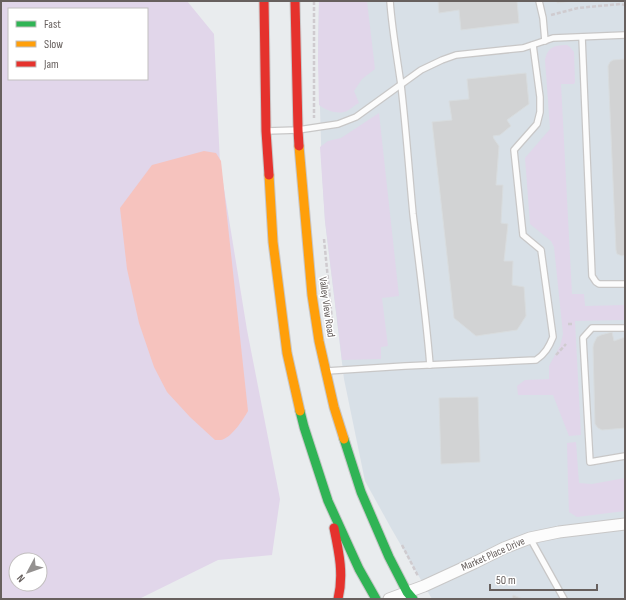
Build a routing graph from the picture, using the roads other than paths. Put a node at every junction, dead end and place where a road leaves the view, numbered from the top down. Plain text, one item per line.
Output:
1 (264, 1) edge
2 (295, 1) edge
3 (390, 1) edge
4 (538, 1) edge
5 (625, 35) edge
6 (582, 37) junction
7 (545, 41) junction
8 (532, 45) junction
9 (400, 85) junction
10 (298, 130) junction
11 (266, 131) junction
12 (625, 284) edge
13 (625, 328) edge
14 (430, 365) junction
15 (325, 371) junction
16 (625, 456) edge
17 (328, 501) junction
18 (625, 524) edge
19 (530, 538) junction
20 (410, 595) edge
21 (338, 599) edge
22 (376, 599) edge
23 (389, 599) edge
24 (564, 599) edge

1 - 11 main road
2 - 10 main road, Valley View Road
3 - 9 lane
4 - 7 lane
5 - 6 lane
6 - 7 lane
6 - 12 lane
7 - 8 lane
8 - 9 lane
8 - 14 lane
9 - 10 lane
9 - 14 lane
10 - 11 lane
10 - 15 main road, Valley View Road
11 - 17 main road
13 - 16 lane
14 - 15 lane
15 - 20 main road, Valley View Road
17 - 21 main road
17 - 22 main road
18 - 19 street, Market Place Drive
19 - 20 street, Market Place Drive
19 - 24 lane
20 - 23 street, Market Place Drive

